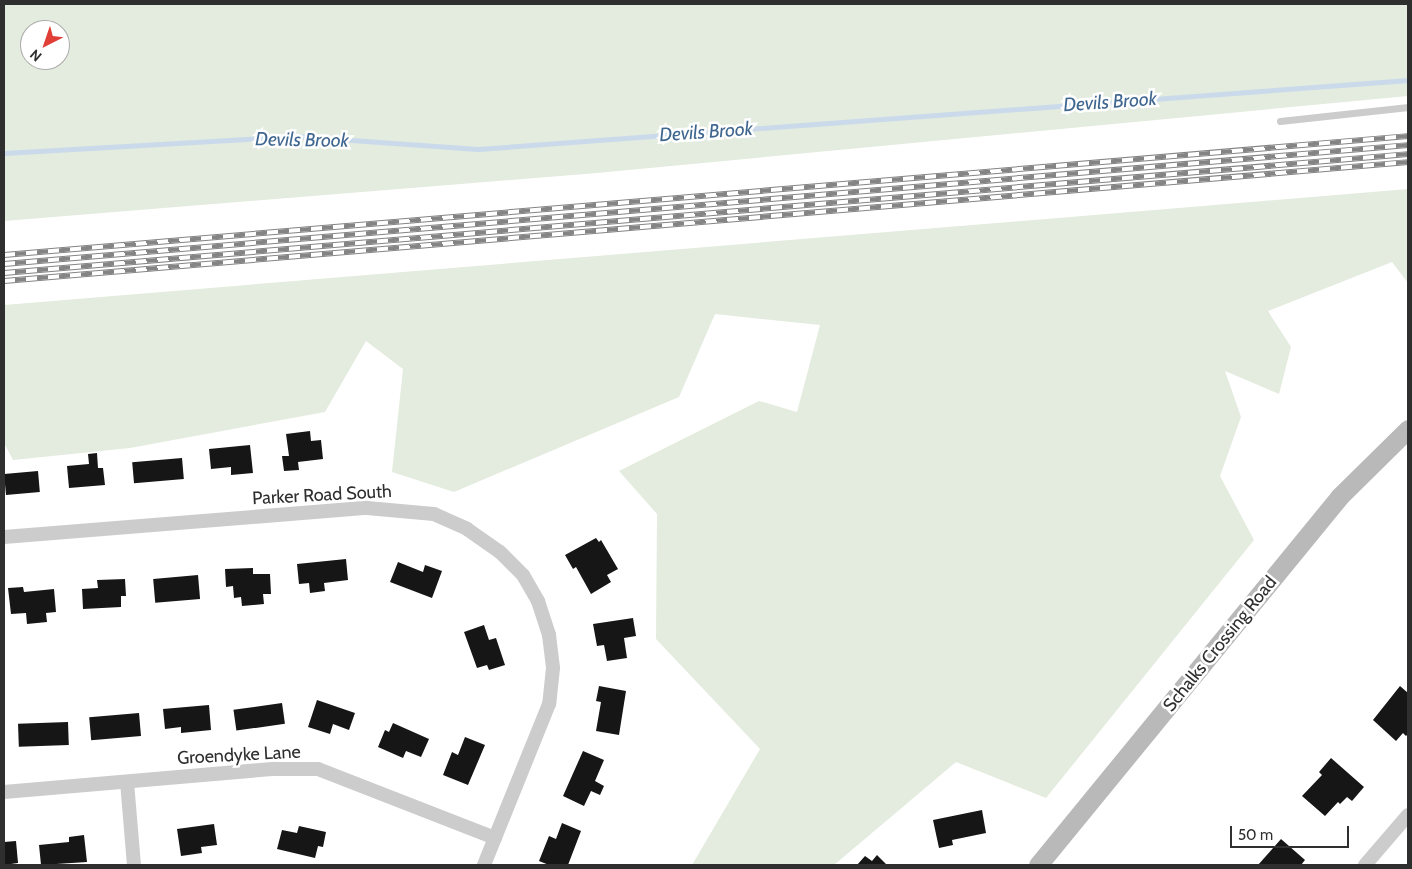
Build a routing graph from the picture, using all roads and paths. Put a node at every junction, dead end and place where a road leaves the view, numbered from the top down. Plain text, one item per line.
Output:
1 (1408, 107) edge
2 (1280, 121) dead end
3 (1408, 429) edge
4 (4, 537) edge
5 (127, 782) junction
6 (4, 792) edge
7 (1408, 815) edge
8 (495, 838) junction
9 (134, 865) edge
10 (484, 865) edge
11 (1038, 865) edge
12 (1365, 865) edge

1 - 2 lane
3 - 11 street, Schalks Crossing Road
4 - 8 street, Parker Road South
5 - 6 street, Groendyke Lane
5 - 8 street, Groendyke Lane
5 - 9 street
7 - 12 street
8 - 10 street, Parker Road South

